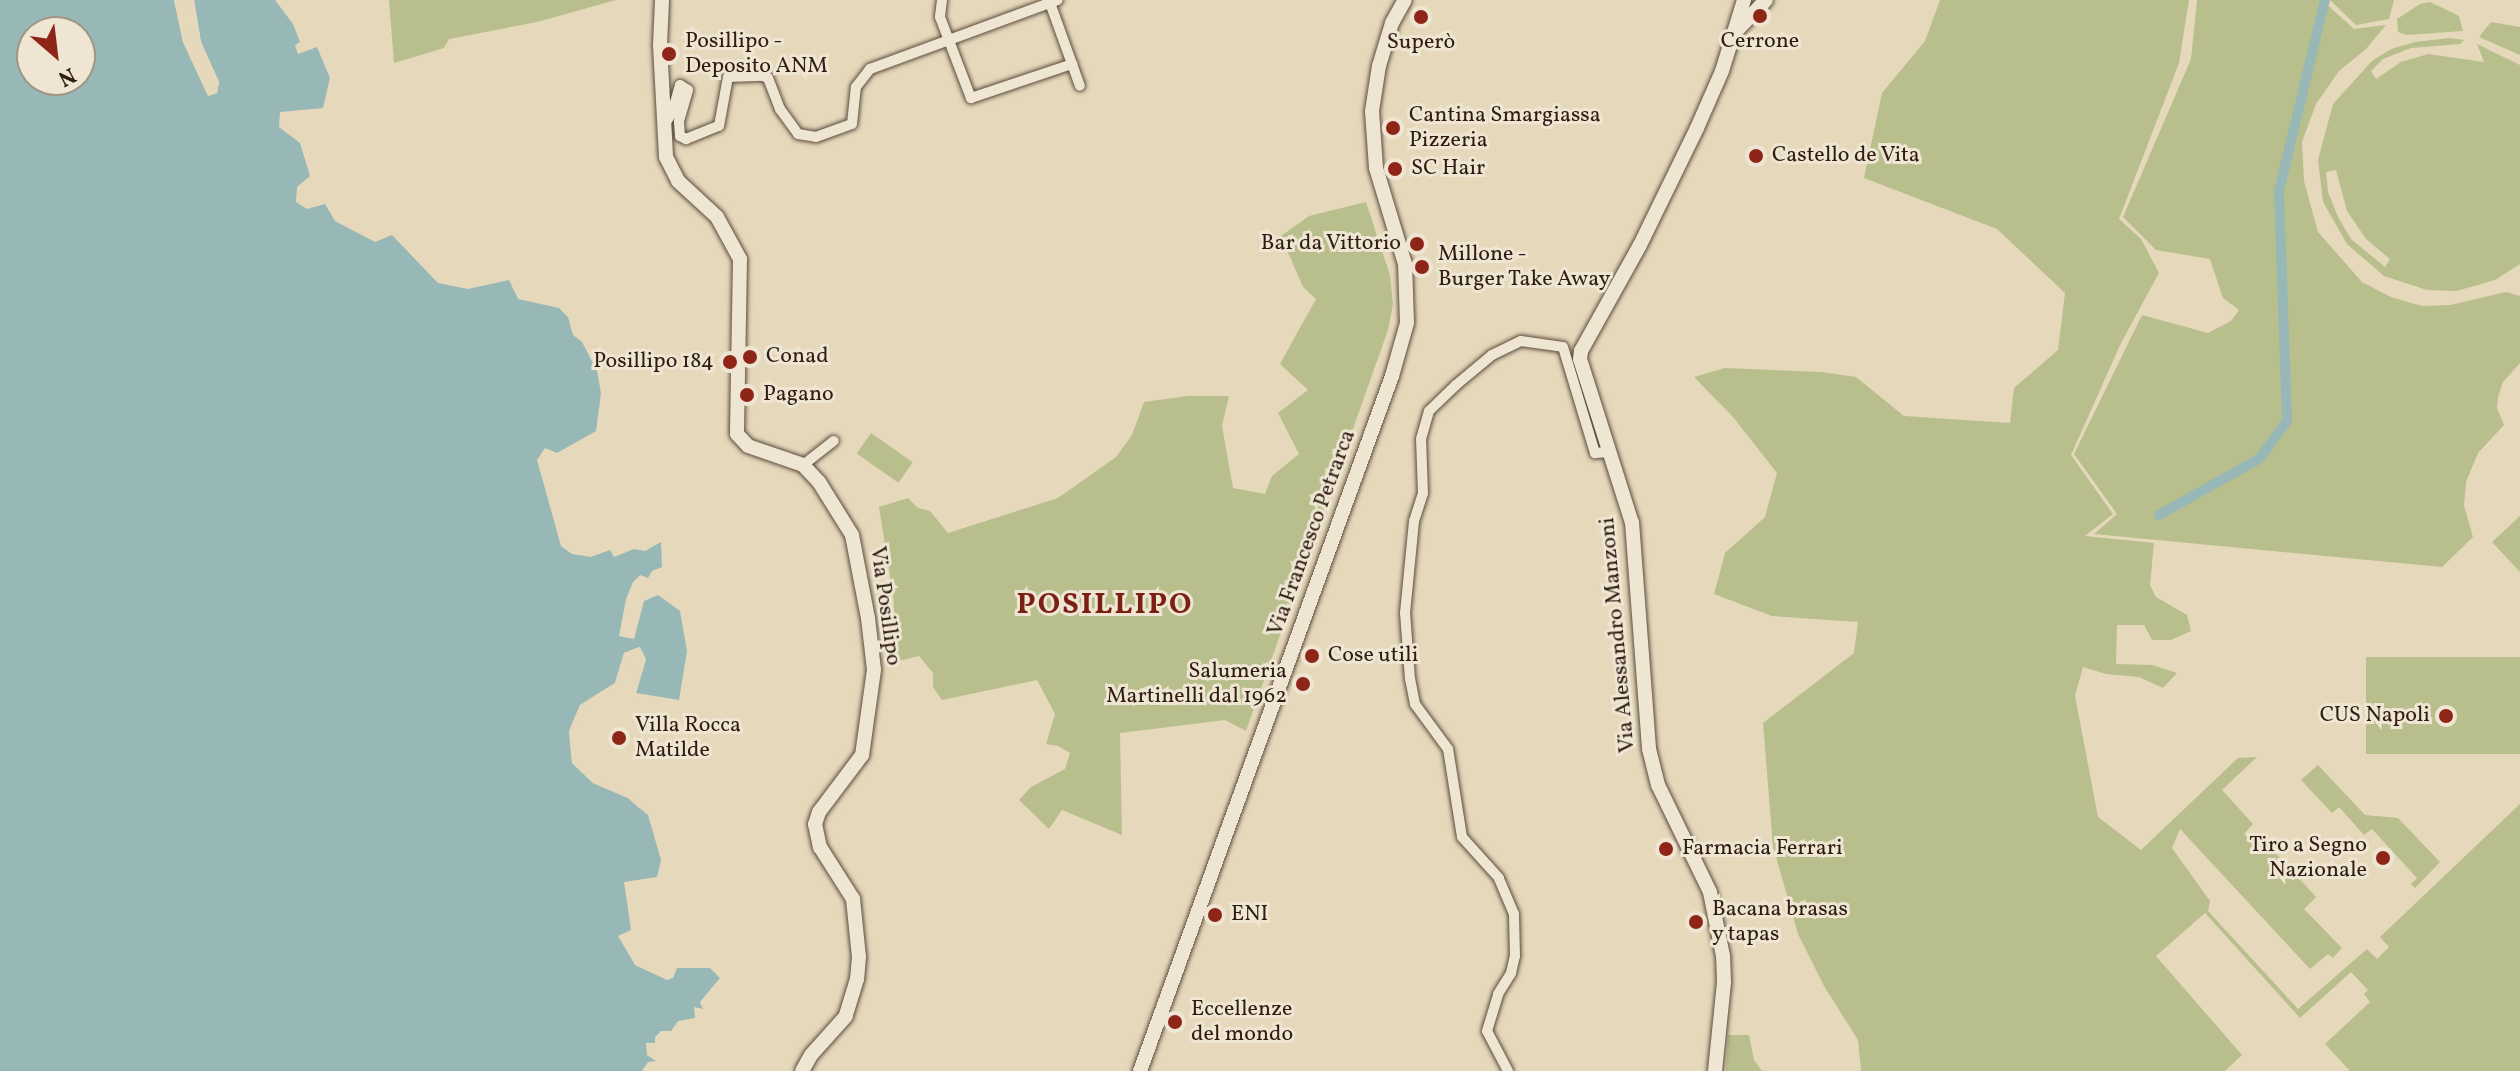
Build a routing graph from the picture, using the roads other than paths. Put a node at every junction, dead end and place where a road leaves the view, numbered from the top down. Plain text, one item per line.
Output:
1 (662, 0) edge
2 (942, 0) edge
3 (1405, 0) edge
4 (1744, 0) edge
5 (1766, 0) edge
6 (1052, 1) edge
7 (1735, 33) junction
8 (948, 40) junction
9 (1072, 64) junction
10 (1080, 86) dead end
11 (664, 125) junction
12 (834, 441) dead end
13 (1610, 452) junction
14 (803, 465) junction
15 (802, 1071) edge
16 (1140, 1071) edge
17 (1508, 1071) edge
18 (1715, 1071) edge

1 - 11 street
2 - 8 street
3 - 16 street, Via Francesco Petrarca
4 - 7 street, Via Alessandro Manzoni
5 - 7 street, Via Alessandro Manzoni
6 - 8 street
6 - 9 street
7 - 13 street, Via Alessandro Manzoni
8 - 9 street
8 - 11 street
9 - 10 street
11 - 14 street
12 - 14 street
13 - 17 street
13 - 18 street, Via Alessandro Manzoni
14 - 15 street, Via Posillipo

